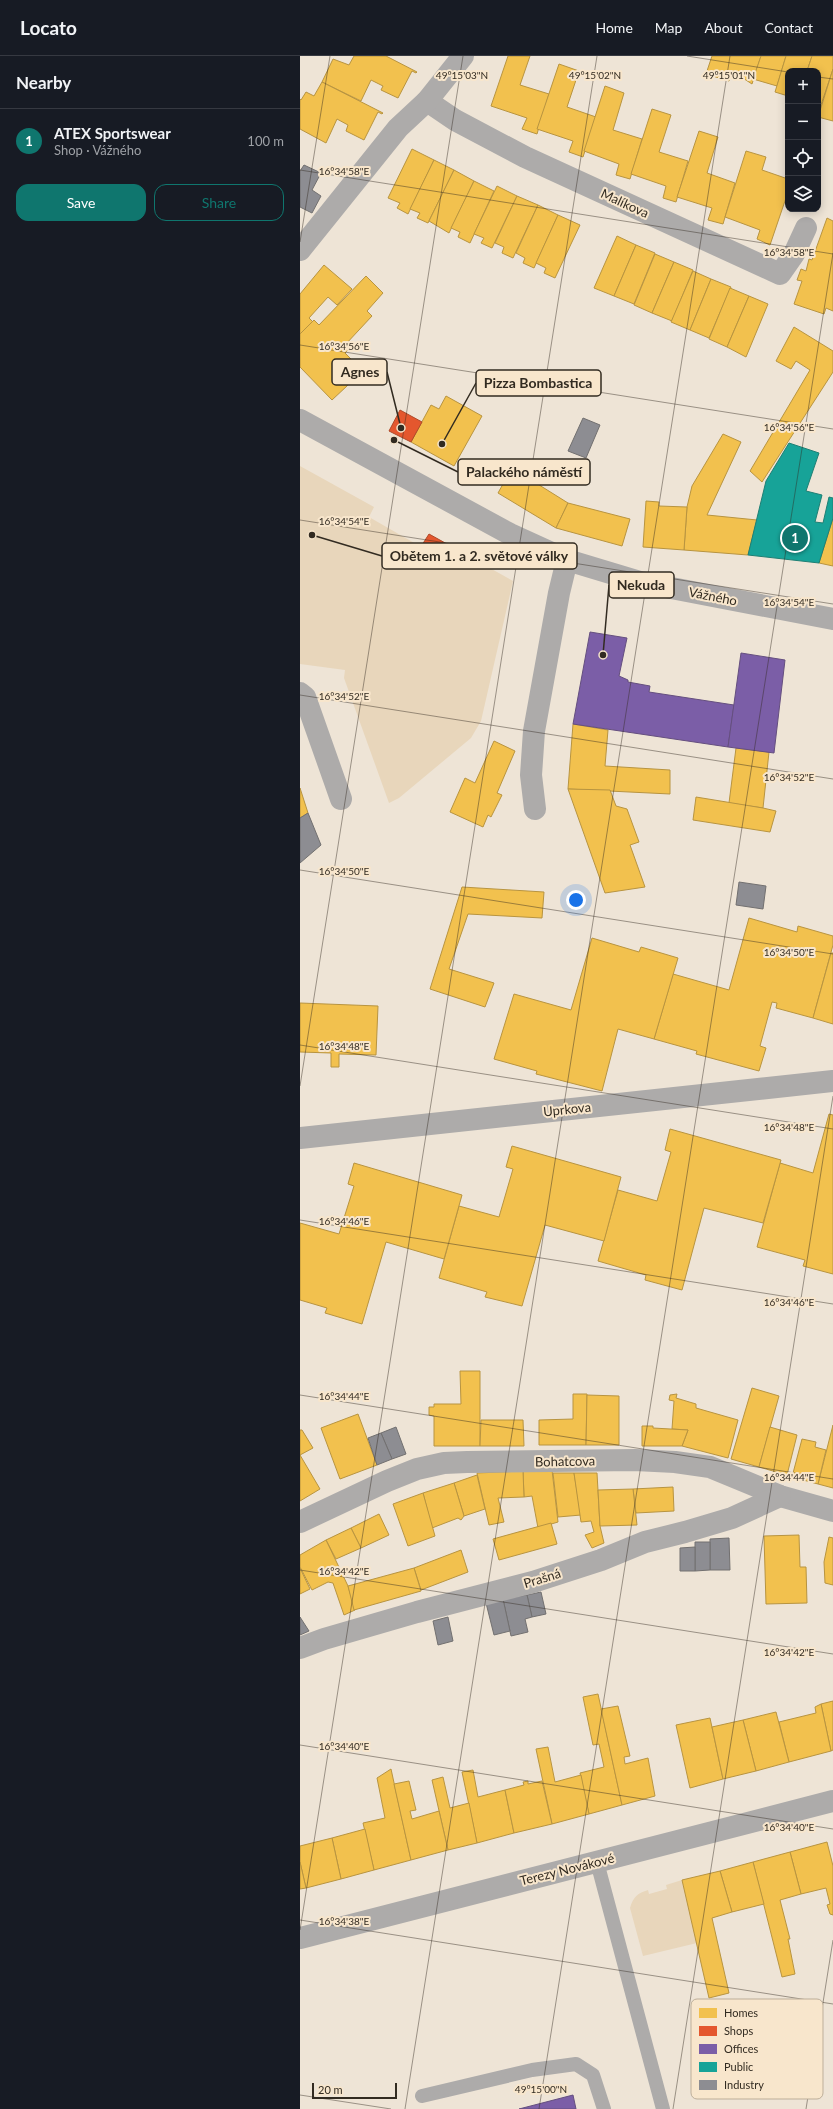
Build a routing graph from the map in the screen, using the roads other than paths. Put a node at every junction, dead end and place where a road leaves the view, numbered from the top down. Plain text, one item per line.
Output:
1 (462, 56) edge
2 (427, 101) junction
3 (806, 228) dead end
4 (300, 250) edge
5 (300, 420) edge
6 (567, 560) junction
7 (833, 619) edge
8 (300, 693) edge
9 (341, 799) dead end
10 (535, 809) dead end
11 (833, 1081) edge
12 (300, 1138) edge
13 (780, 1496) junction
14 (833, 1511) edge
15 (300, 1522) edge
16 (300, 1648) edge
17 (833, 1801) edge
18 (597, 1862) junction
19 (300, 1938) edge
20 (422, 2096) dead end
21 (604, 2109) edge
22 (663, 2109) edge

1 - 2 street
2 - 3 street, Malíkova
2 - 4 street
5 - 6 street, Vážného
6 - 7 street, Vážného
6 - 10 street
8 - 9 street
11 - 12 street, Uprkova
13 - 14 street, Bohatcova
13 - 15 street, Bohatcova
13 - 16 street, Prašná
17 - 18 street, Terezy Novákové
18 - 19 street, Terezy Novákové
18 - 22 lane
20 - 21 lane

